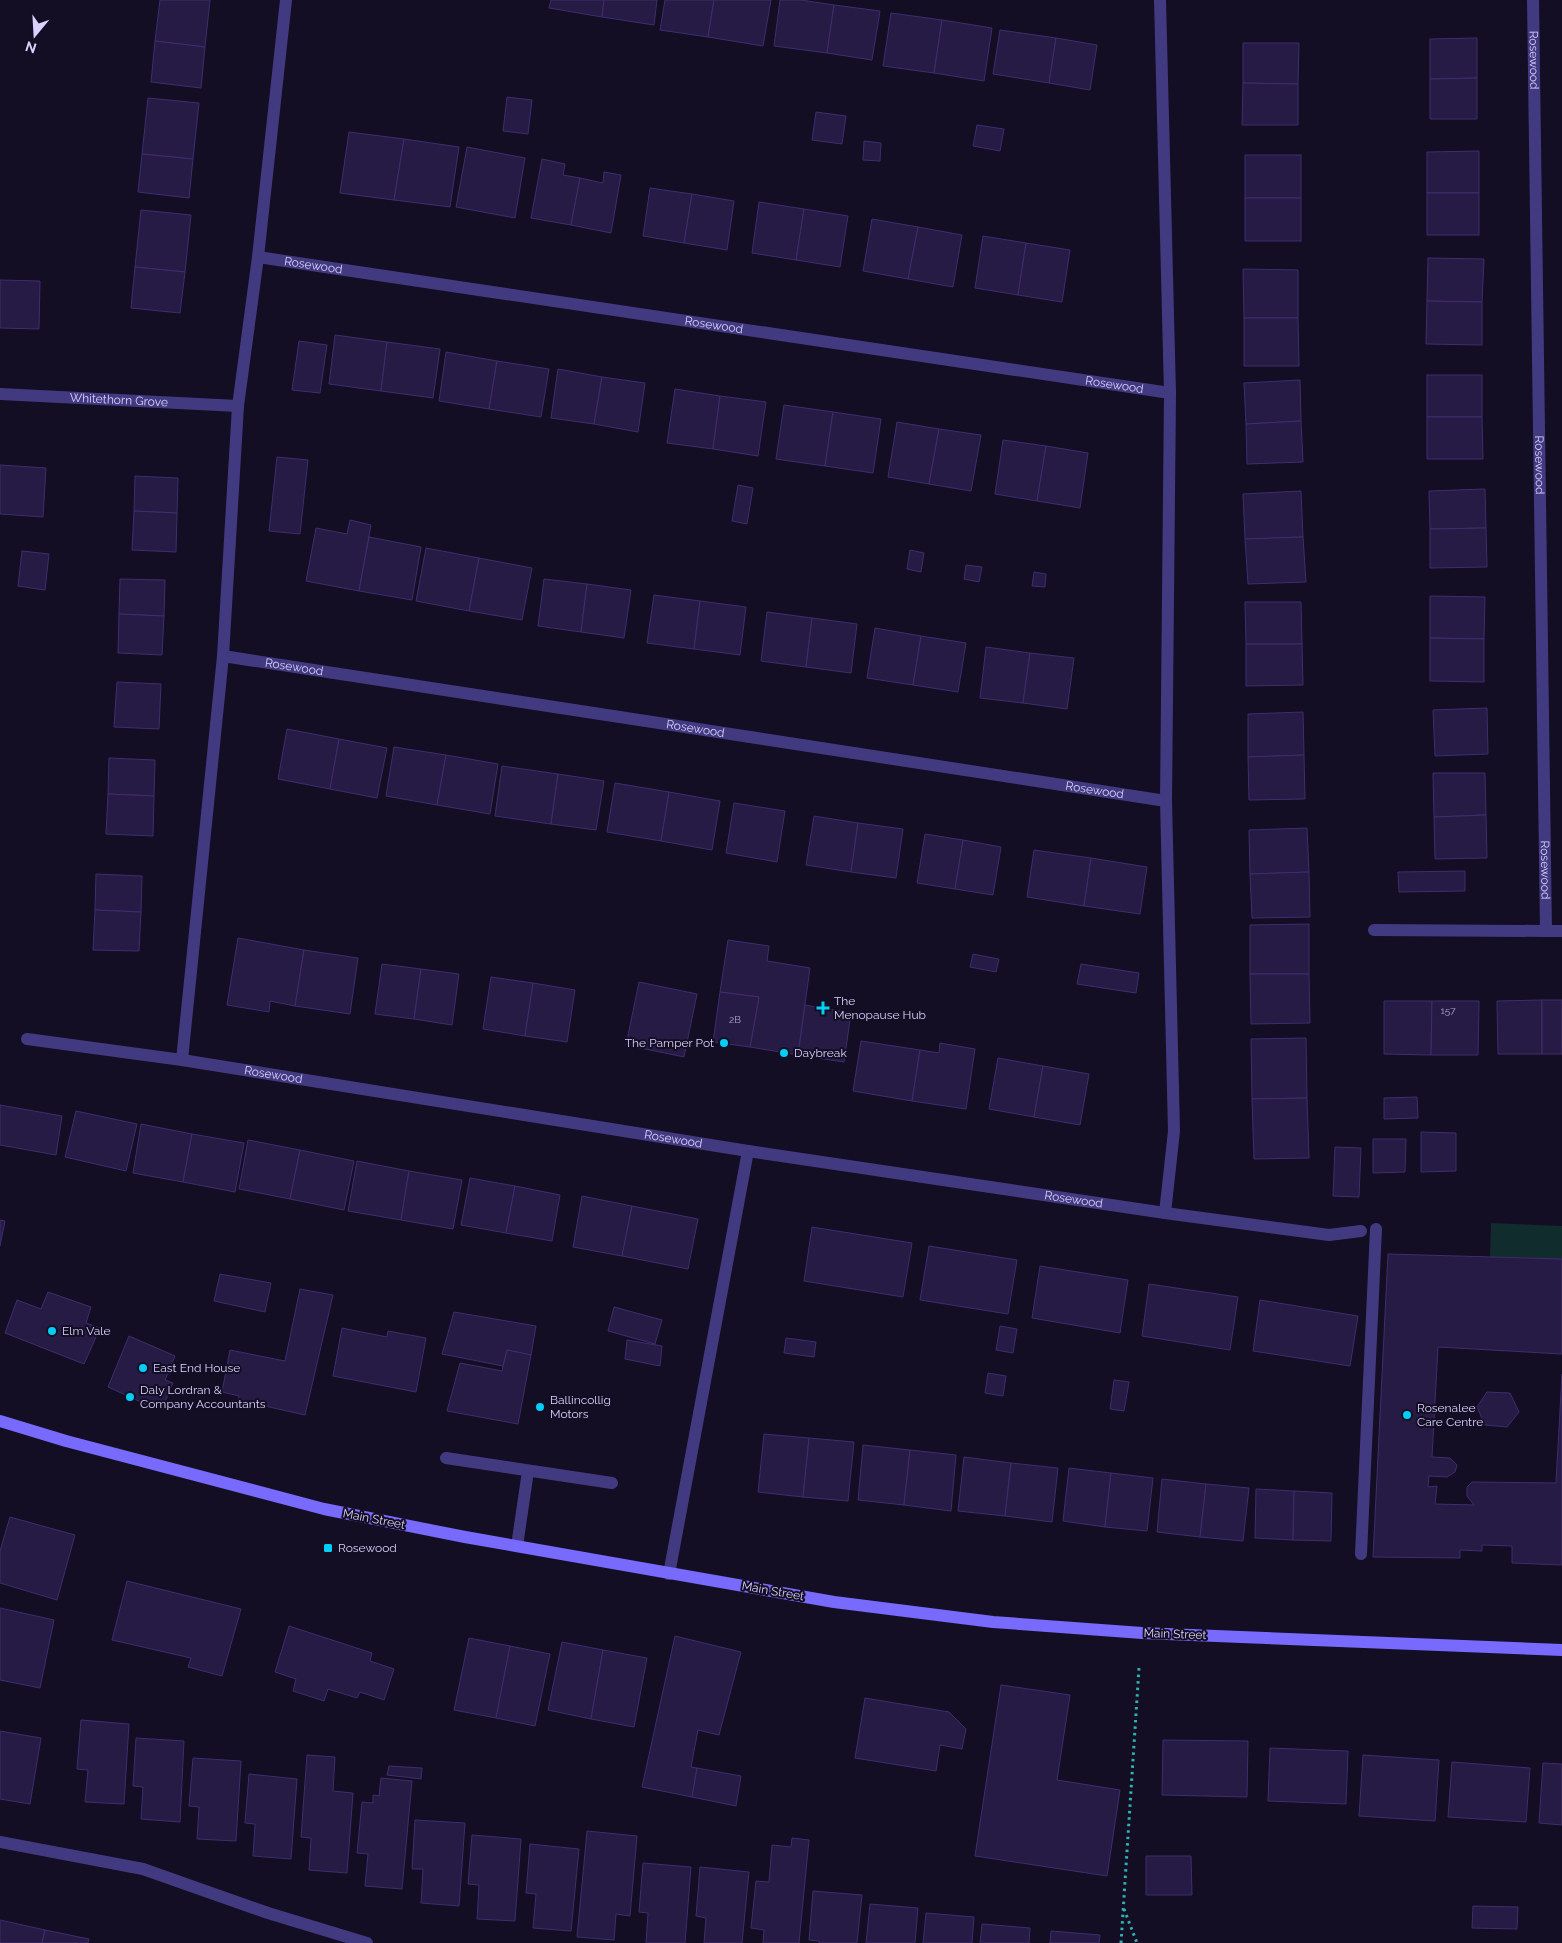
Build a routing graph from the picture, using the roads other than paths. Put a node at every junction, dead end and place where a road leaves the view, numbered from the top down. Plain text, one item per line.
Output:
1 (286, 0) edge
2 (1160, 0) edge
3 (1533, 0) edge
4 (258, 257) junction
5 (1170, 393) junction
6 (0, 394) edge
7 (238, 406) junction
8 (223, 656) junction
9 (1166, 801) junction
10 (1374, 930) dead end
11 (1546, 930) junction
12 (1562, 931) edge
13 (27, 1039) dead end
14 (182, 1060) junction
15 (748, 1151) junction
16 (1165, 1213) junction
17 (1376, 1228) dead end
18 (1361, 1231) dead end
19 (0, 1421) edge
20 (446, 1458) dead end
21 (528, 1471) junction
22 (612, 1483) dead end
23 (517, 1546) junction
24 (1361, 1554) dead end
25 (670, 1574) junction
26 (1562, 1650) edge
27 (0, 1842) edge
28 (367, 1943) edge

1 - 4 street
2 - 5 street
3 - 11 street, Rosewood
4 - 5 street, Rosewood
4 - 7 street
5 - 9 street
6 - 7 street, Whitethorn Grove
7 - 8 street
8 - 9 street, Rosewood
8 - 14 street
9 - 16 street
10 - 11 street
11 - 12 street
13 - 14 street, Rosewood
14 - 15 street, Rosewood
15 - 16 street, Rosewood
15 - 25 street
16 - 18 street, Rosewood
17 - 24 street
19 - 23 main road, Main Street
20 - 21 street
21 - 22 street
21 - 23 street
23 - 25 main road, Main Street
25 - 26 main road, Main Street
27 - 28 street

